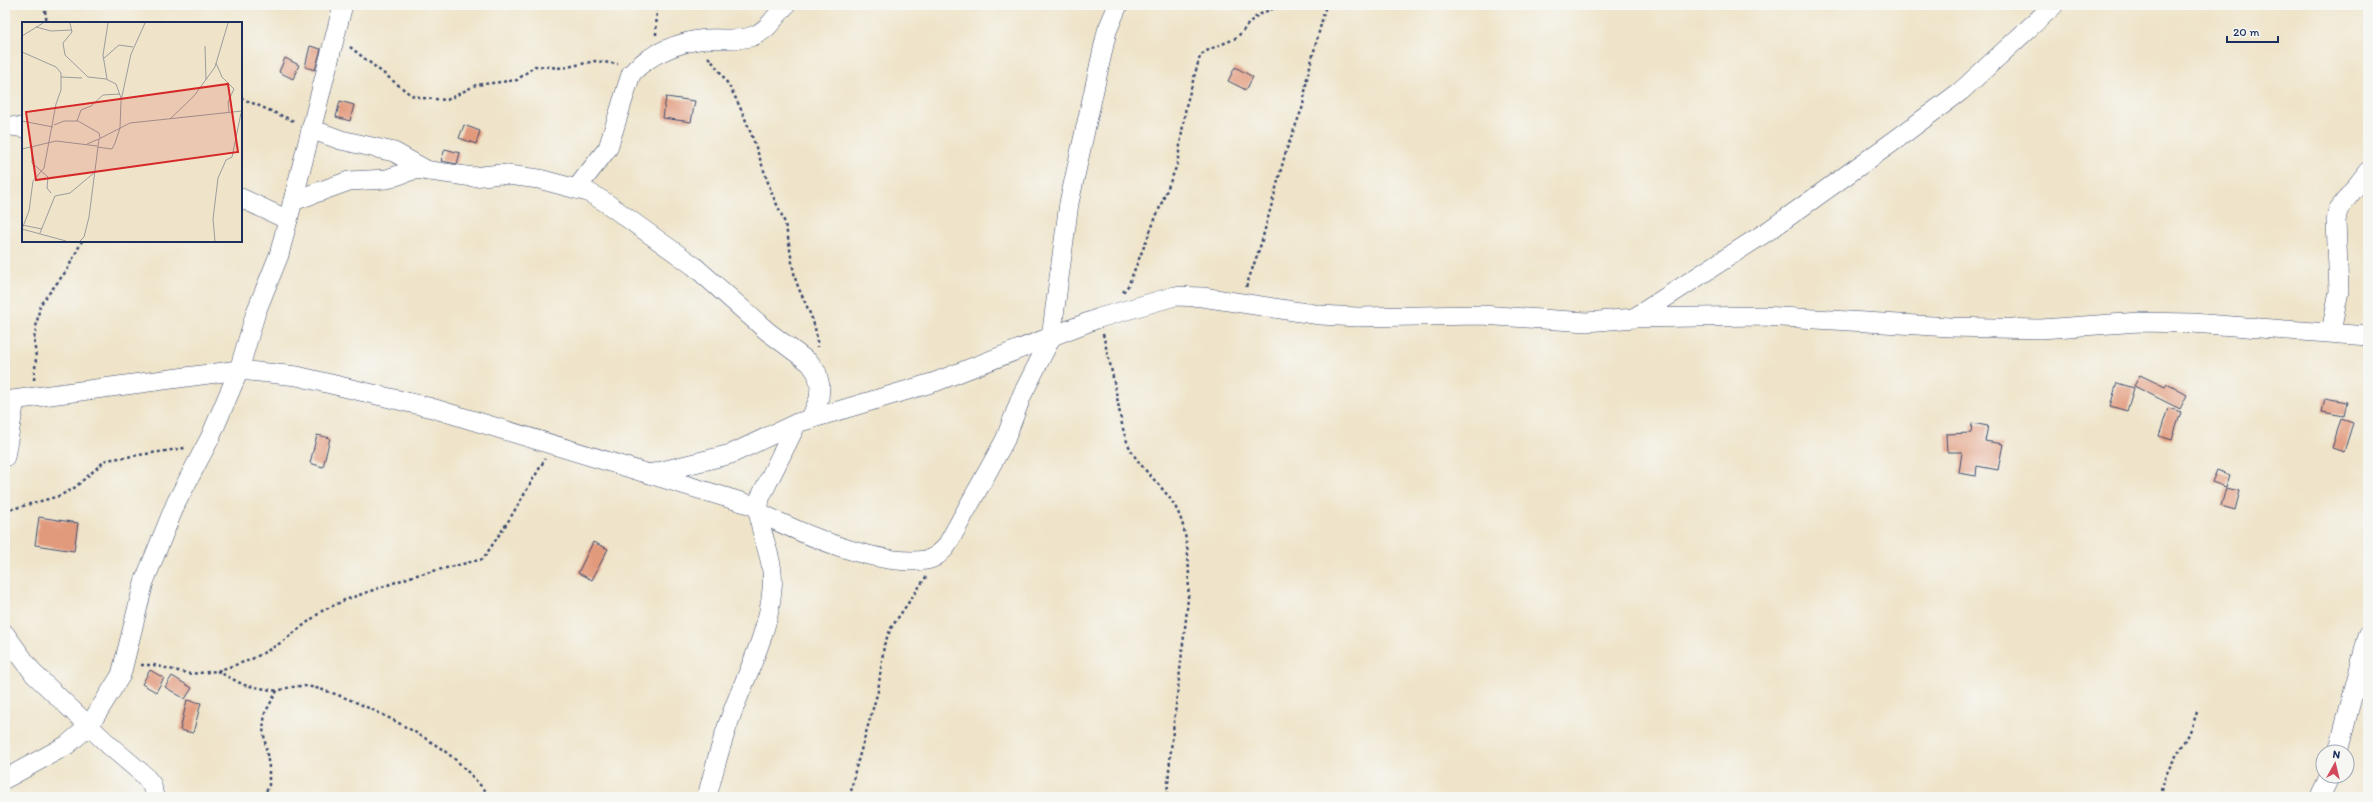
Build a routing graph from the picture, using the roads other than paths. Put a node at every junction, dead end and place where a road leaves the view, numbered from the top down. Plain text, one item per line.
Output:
1 (343, 5) edge
2 (786, 5) edge
3 (1118, 5) edge
4 (2054, 5) edge
5 (5, 125) edge
6 (22, 128) edge
7 (311, 129) junction
8 (428, 171) junction
9 (2368, 171) edge
10 (576, 189) junction
11 (242, 198) edge
12 (293, 201) junction
13 (288, 220) junction
14 (1634, 318) junction
15 (2331, 332) junction
16 (2368, 336) edge
17 (1051, 338) junction
18 (239, 370) junction
19 (17, 400) edge
20 (804, 421) junction
21 (5, 457) edge
22 (648, 474) junction
23 (759, 510) junction
24 (5, 634) edge
25 (2368, 635) edge
26 (89, 726) junction
27 (2340, 744) edge
28 (5, 779) edge
29 (2326, 784) edge
30 (154, 797) edge
31 (707, 797) edge
32 (2320, 797) edge

1 - 7 street
2 - 10 street
3 - 17 street
4 - 14 street
5 - 6 street
7 - 8 street
7 - 12 street
8 - 10 street
8 - 12 street
9 - 15 street
10 - 20 street
11 - 13 street
12 - 13 street
13 - 18 street
14 - 15 street
14 - 17 street
15 - 16 street
17 - 20 street
17 - 23 street
18 - 19 street
18 - 22 street
18 - 26 street
19 - 21 street
20 - 22 street
20 - 23 street
22 - 23 street
23 - 31 street
24 - 26 street
25 - 27 street
26 - 28 street
26 - 30 street
29 - 32 street

